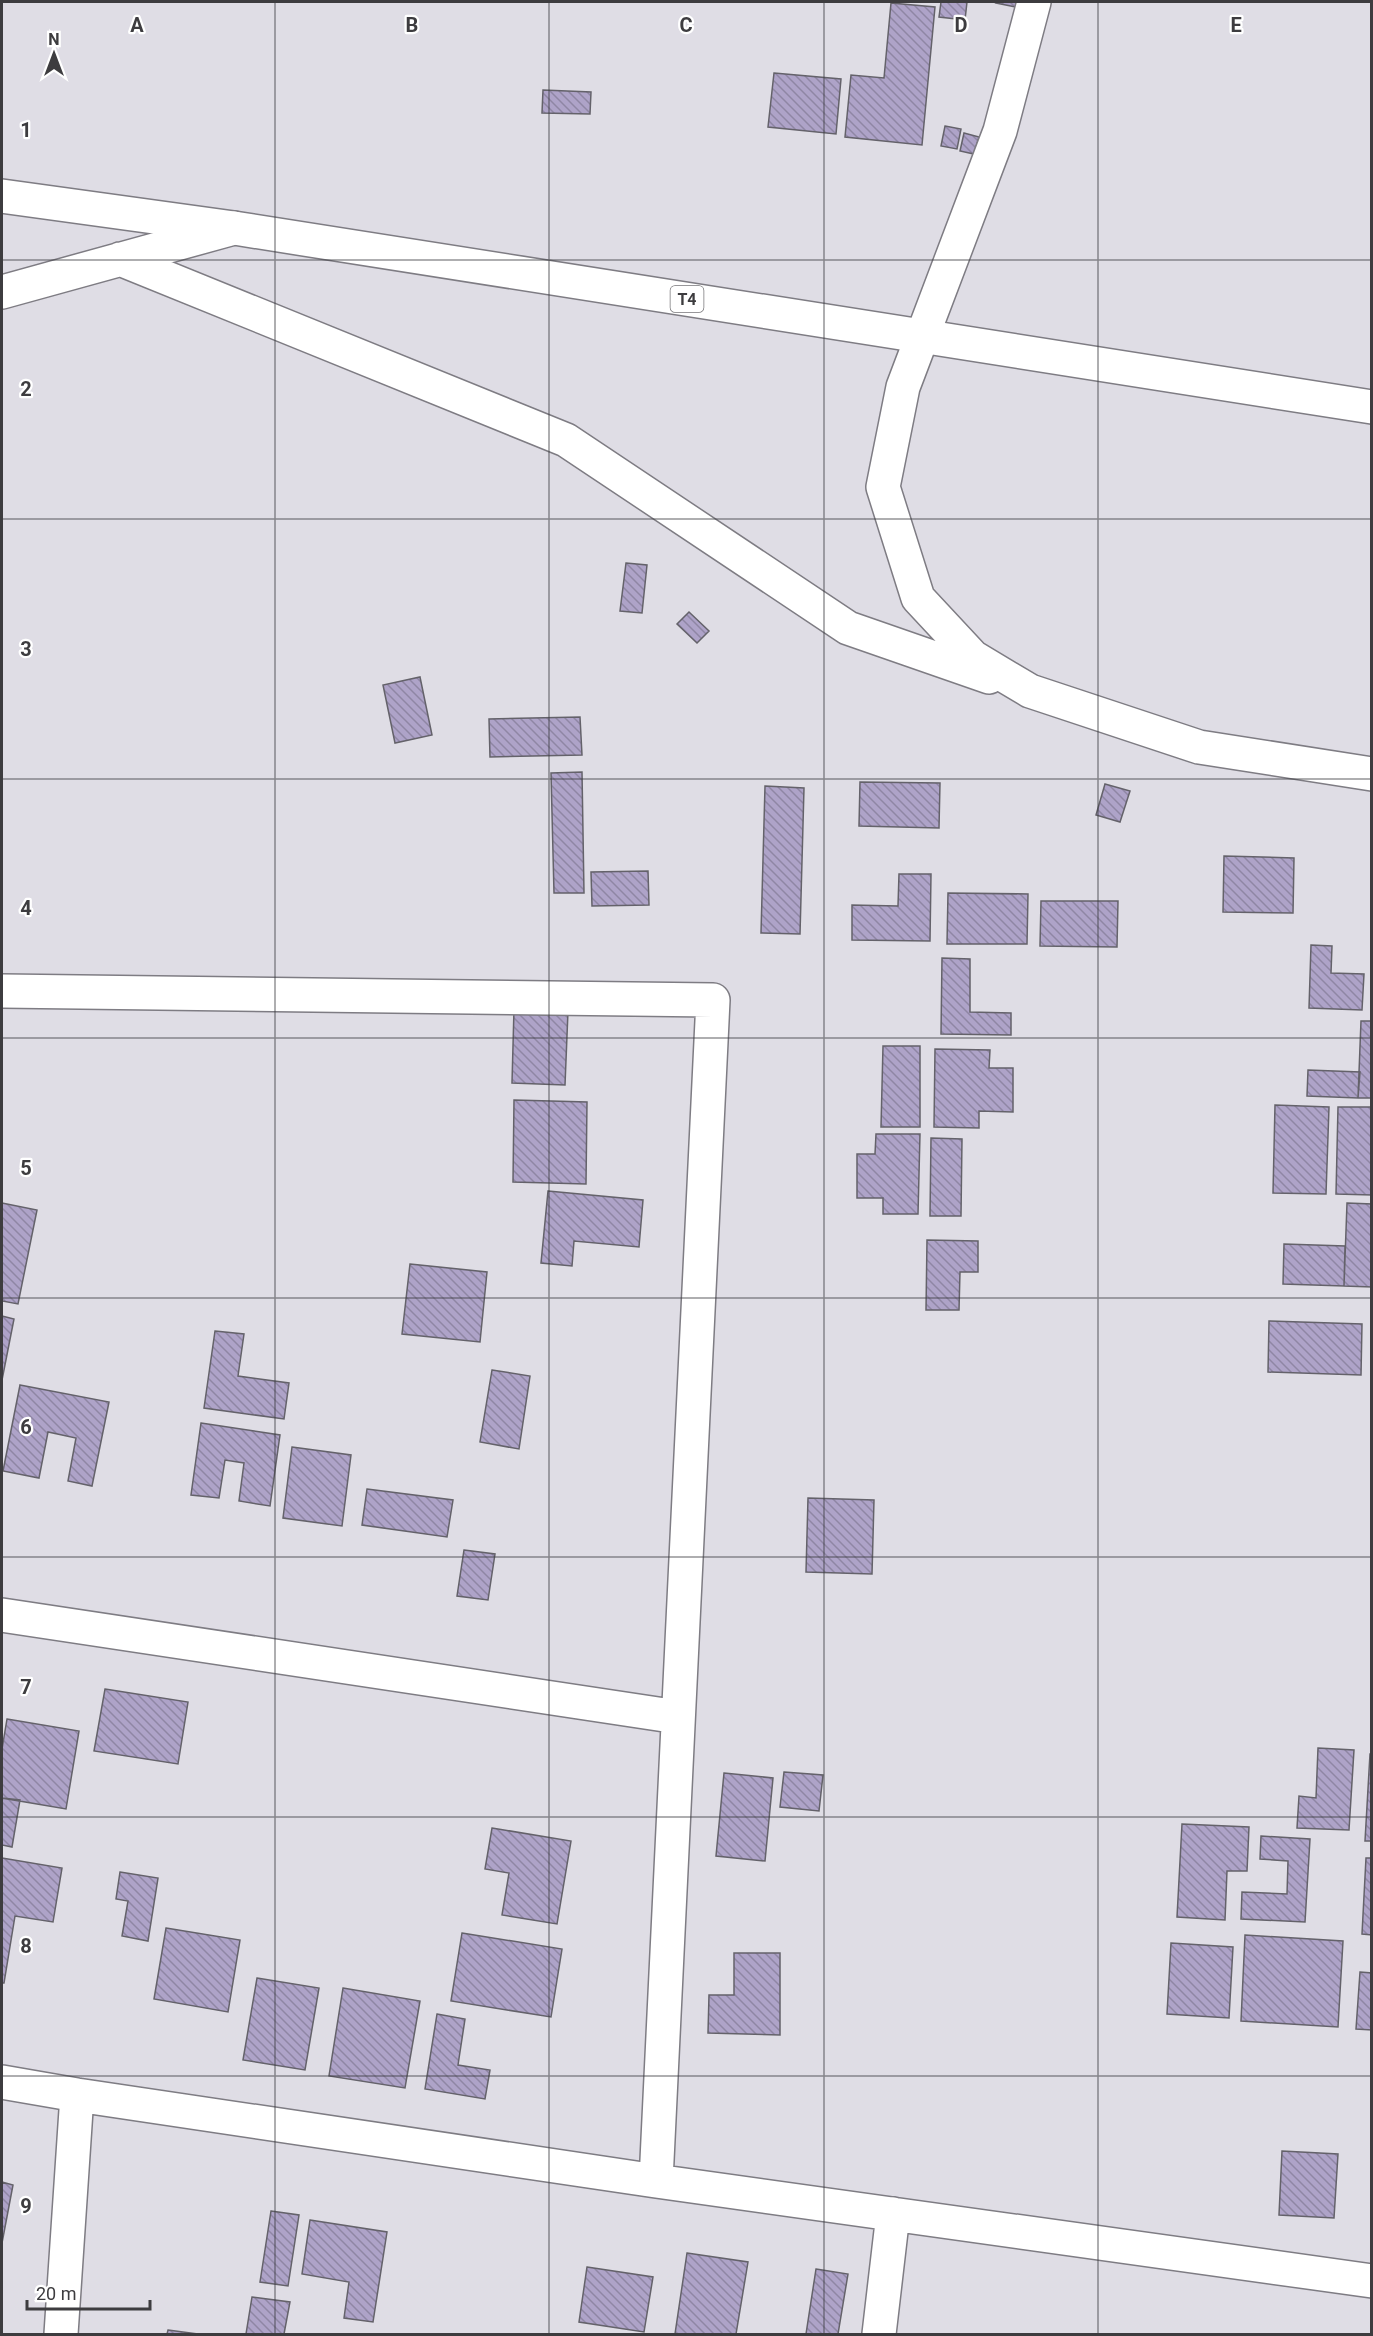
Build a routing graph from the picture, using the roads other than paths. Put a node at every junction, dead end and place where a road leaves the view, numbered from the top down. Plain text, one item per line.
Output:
1 (1034, 2) edge
2 (2, 196) edge
3 (234, 228) junction
4 (120, 259) junction
5 (2, 292) edge
6 (922, 336) junction
7 (1371, 406) edge
8 (1030, 692) junction
9 (1371, 774) edge
10 (2, 991) edge
11 (2, 1615) edge
12 (678, 1717) junction
13 (2, 2082) edge
14 (77, 2096) junction
15 (656, 2181) junction
16 (893, 2214) junction
17 (1371, 2281) edge
18 (61, 2334) edge
19 (879, 2334) edge

1 - 6 main road
2 - 3 main road, T4
3 - 4 main road
3 - 6 main road, T4
4 - 5 main road
4 - 8 main road
6 - 7 main road, T4
6 - 8 main road
8 - 9 main road
10 - 12 main road
11 - 12 main road
12 - 15 main road
13 - 14 main road
14 - 15 main road
14 - 18 main road
15 - 16 main road
16 - 17 main road
16 - 19 main road

